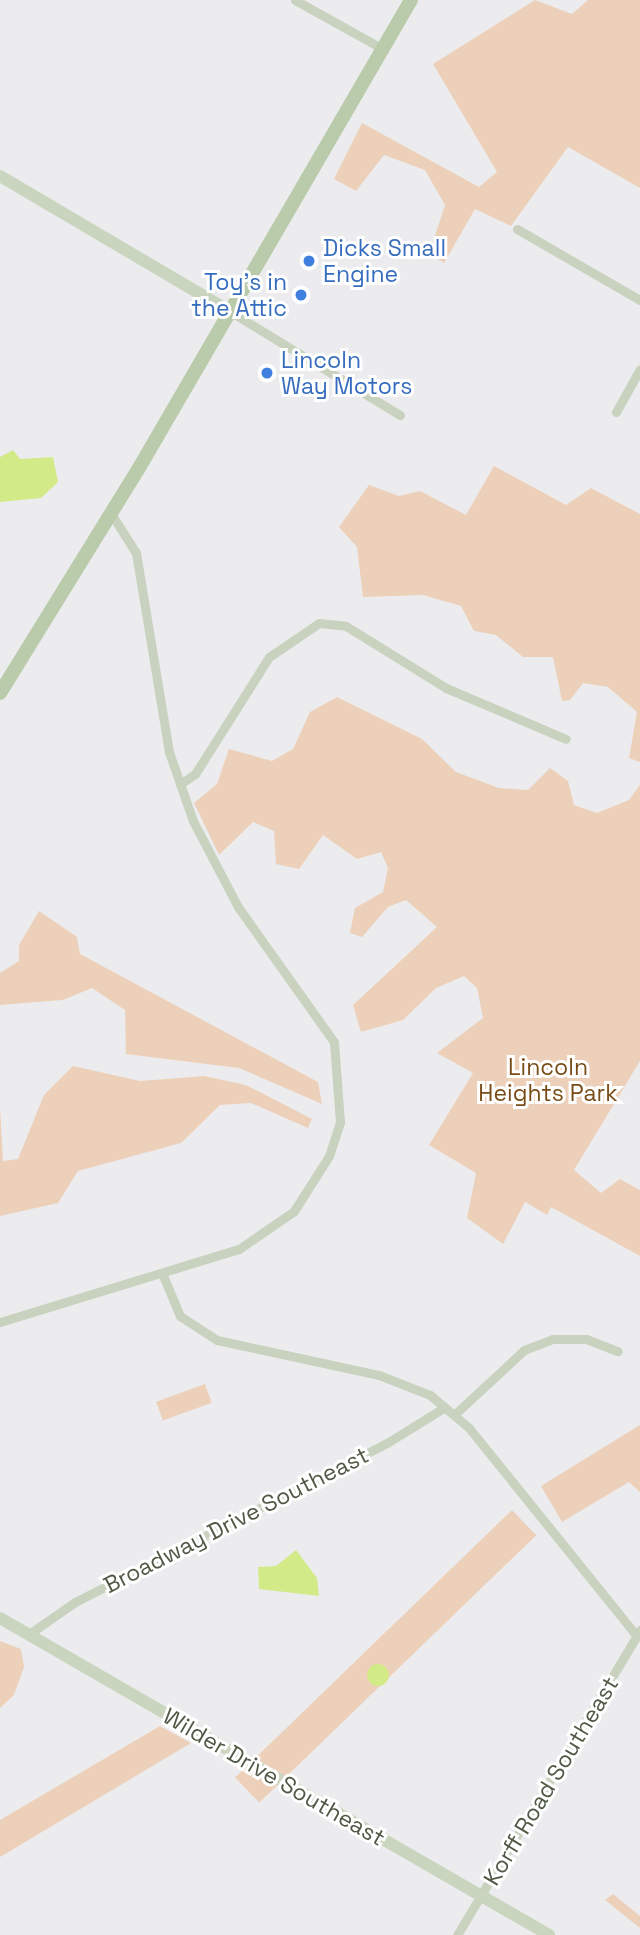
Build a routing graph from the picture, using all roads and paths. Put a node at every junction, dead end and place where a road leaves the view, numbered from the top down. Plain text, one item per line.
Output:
1 (295, 0) edge
2 (411, 0) edge
3 (383, 49) junction
4 (0, 176) edge
5 (517, 229) dead end
6 (640, 300) edge
7 (231, 312) junction
8 (640, 369) edge
9 (615, 412) dead end
10 (400, 415) dead end
11 (111, 515) junction
12 (0, 693) edge
13 (566, 739) dead end
14 (180, 784) junction
15 (162, 1273) junction
16 (0, 1322) edge
17 (618, 1351) dead end
18 (445, 1407) junction
19 (455, 1415) junction
20 (0, 1618) edge
21 (638, 1632) edge
22 (29, 1634) junction
23 (481, 1896) junction
24 (457, 1935) edge
25 (549, 1935) edge

1 - 3 street
2 - 3 main road
3 - 7 main road
4 - 7 street
5 - 6 street
7 - 10 street
7 - 11 main road
8 - 9 street
11 - 12 main road
11 - 14 street
13 - 14 street
14 - 15 street
15 - 16 street
15 - 18 street
17 - 19 street
18 - 19 street
18 - 22 street, Broadway Drive Southeast
19 - 21 street
20 - 22 street, Wilder Drive Southeast
21 - 23 street, Korff Road Southeast
22 - 23 street, Wilder Drive Southeast
23 - 24 street, Korff Road Southeast
23 - 25 street, Wilder Drive Southeast

